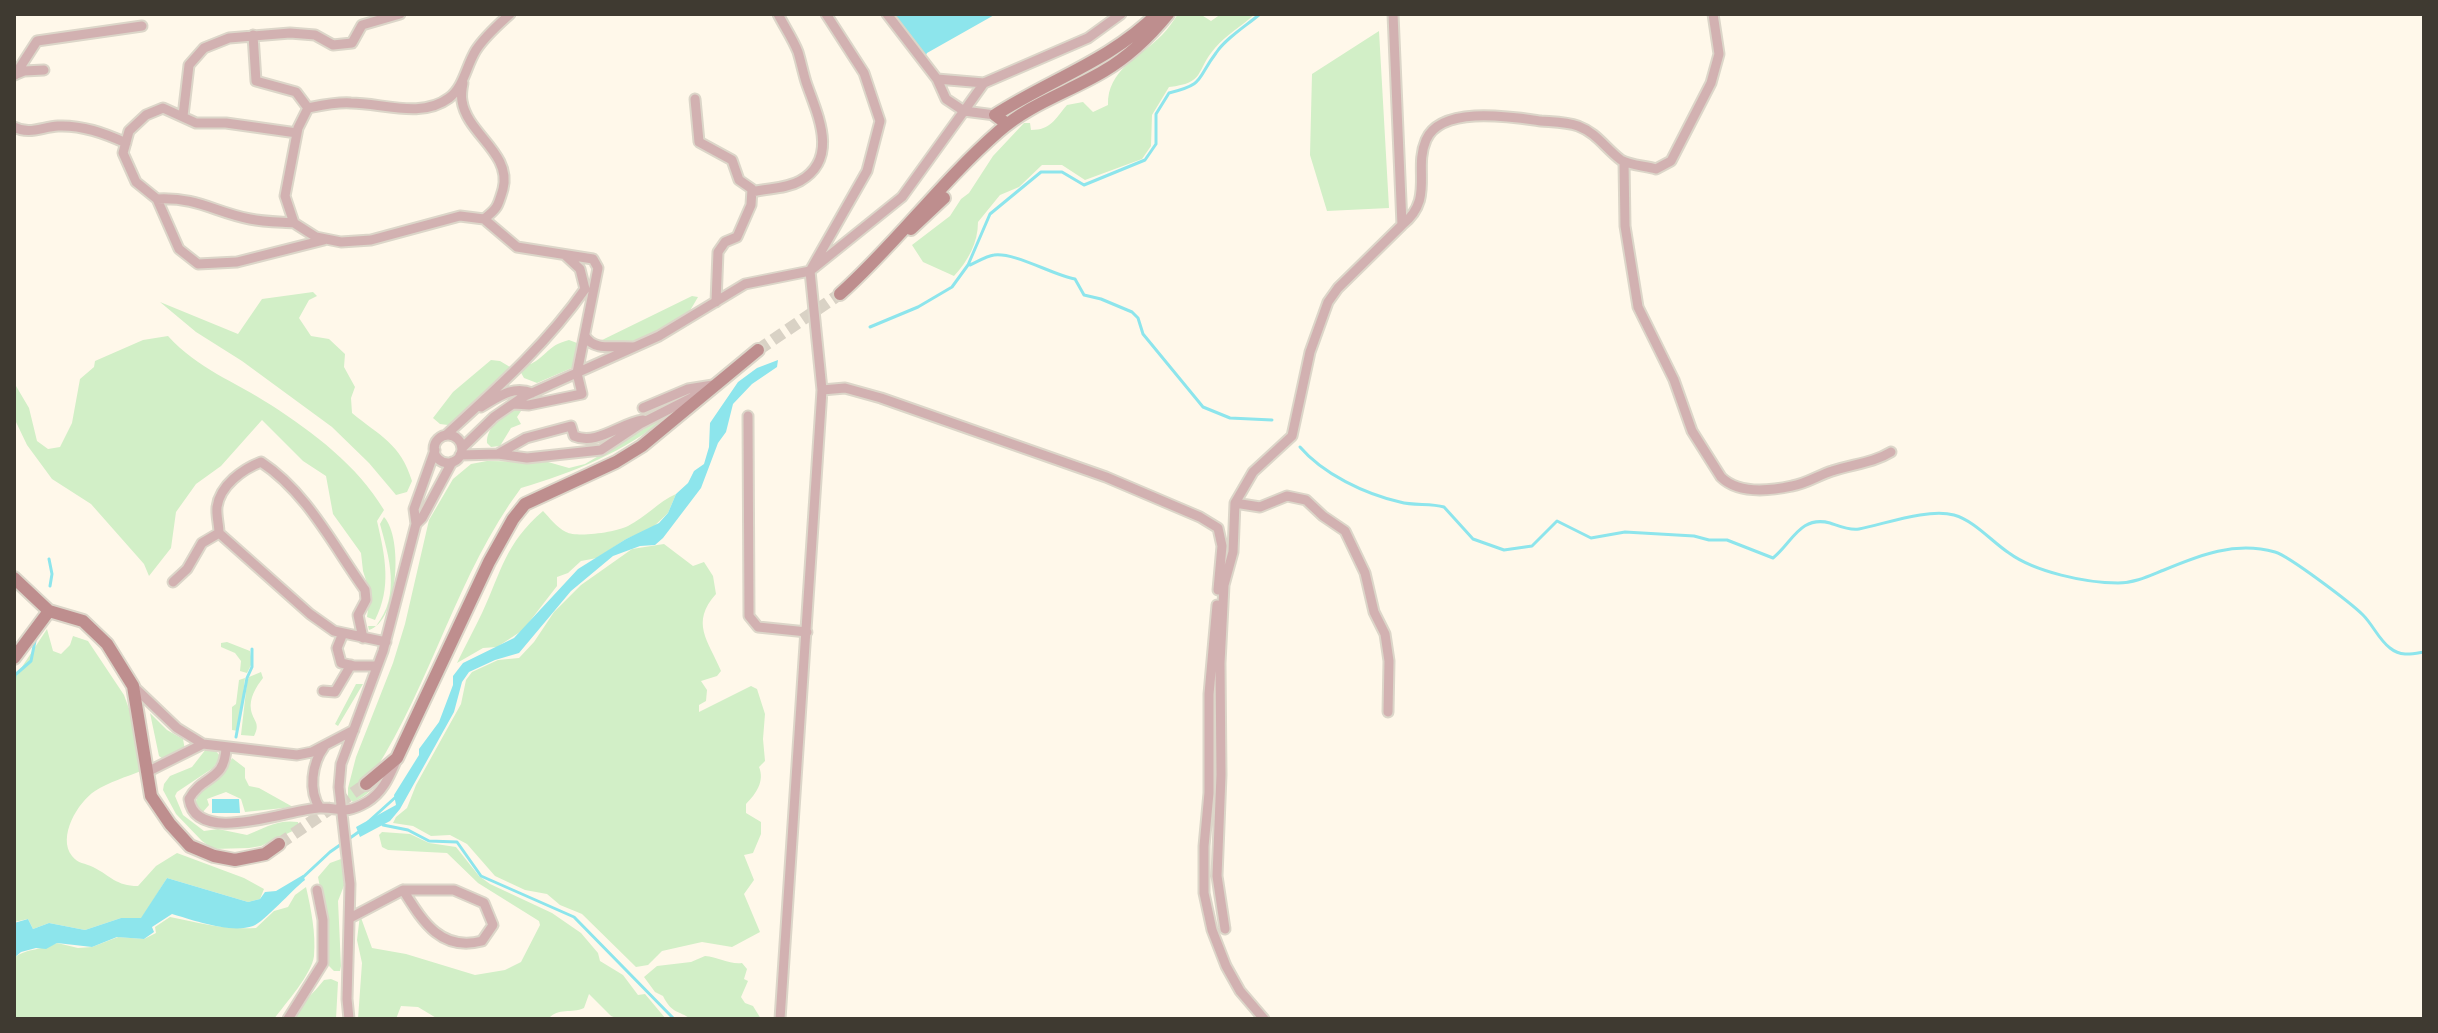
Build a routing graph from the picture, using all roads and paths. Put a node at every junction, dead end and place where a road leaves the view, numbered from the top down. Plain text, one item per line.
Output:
1 (400, 14) edge
2 (510, 14) edge
3 (778, 14) edge
4 (826, 14) edge
5 (887, 14) edge
6 (1121, 14) edge
7 (1157, 14) edge
8 (1168, 14) edge
9 (1393, 14) edge
10 (1713, 14) edge
11 (142, 26) dead end
12 (253, 35) junction
13 (44, 70) dead end
14 (15, 75) edge
15 (937, 79) junction
16 (463, 80) junction
17 (984, 83) junction
18 (695, 99) dead end
19 (308, 108) junction
20 (964, 111) junction
21 (995, 115) junction
22 (183, 116) junction
23 (1007, 124) junction
24 (14, 127) edge
25 (297, 133) junction
26 (126, 143) junction
27 (1624, 162) junction
28 (752, 192) junction
29 (157, 199) junction
30 (484, 219) junction
31 (294, 223) junction
32 (1402, 225) junction
33 (327, 239) junction
34 (566, 256) junction
35 (810, 271) junction
36 (840, 294) tunnel mouth
37 (716, 302) junction
38 (585, 336) junction
39 (636, 347) junction
40 (758, 350) tunnel mouth
41 (577, 373) junction
42 (716, 385) junction
43 (550, 386) junction
44 (822, 390) junction
45 (532, 393) junction
46 (554, 400) junction
47 (514, 404) junction
48 (535, 404) junction
49 (643, 408) dead end
50 (748, 416) dead end
51 (649, 420) junction
52 (458, 424) junction
53 (446, 435) junction
54 (435, 450) junction
55 (1891, 452) dead end
56 (498, 454) junction
57 (458, 455) junction
58 (1235, 503) junction
59 (416, 524) junction
60 (219, 533) junction
61 (14, 578) edge
62 (173, 582) dead end
63 (49, 611) junction
64 (807, 632) junction
65 (343, 633) junction
66 (363, 638) junction
67 (386, 642) junction
68 (14, 658) edge
69 (351, 665) junction
70 (377, 666) junction
71 (133, 686) junction
72 (323, 691) dead end
73 (1388, 712) dead end
74 (354, 730) junction
75 (330, 743) junction
76 (203, 744) junction
77 (226, 747) junction
78 (397, 758) junction
79 (147, 772) junction
80 (366, 784) tunnel mouth
81 (320, 808) junction
82 (342, 812) junction
83 (279, 844) tunnel mouth
84 (317, 890) dead end
85 (403, 890) junction
86 (350, 918) junction
87 (1225, 929) dead end
88 (347, 999) junction
89 (288, 1019) edge
90 (342, 1019) edge
91 (349, 1019) edge
92 (780, 1019) edge
93 (1264, 1019) edge

1 - 12 street
2 - 16 street
3 - 28 street
4 - 35 street
5 - 15 street
6 - 17 street
7 - 21 street
8 - 23 street
9 - 32 street
10 - 27 street
11 - 14 street
12 - 19 street
12 - 22 street
13 - 14 street
15 - 17 street
15 - 20 street
16 - 19 street
16 - 30 street
17 - 20 street
18 - 28 street
19 - 25 street
20 - 21 street
20 - 35 street
21 - 23 street
22 - 25 street
22 - 26 street
23 - 36 street
24 - 26 street
25 - 31 street
26 - 29 street
27 - 32 street
27 - 55 street
28 - 37 street
29 - 31 street
29 - 33 street
30 - 33 street
30 - 34 street
31 - 33 street
32 - 58 street
34 - 38 street
34 - 52 street
35 - 37 street
35 - 44 street
37 - 39 street
38 - 39 street
38 - 41 street
39 - 41 street
40 - 42 street
41 - 43 street
41 - 46 street
42 - 49 street
42 - 51 street
42 - 78 street
43 - 45 street
43 - 46 street
44 - 64 street
44 - 93 street
45 - 47 street
45 - 48 street
45 - 52 street
46 - 48 street
47 - 48 street
47 - 57 street
50 - 64 street
51 - 56 street
51 - 56 street
52 - 53 street
53 - 54 street
53 - 57 street
54 - 57 street
54 - 59 street
56 - 57 street
57 - 59 street
58 - 73 street
58 - 87 street
59 - 67 street
60 - 62 street
60 - 65 street
60 - 66 street
61 - 63 street
63 - 68 street
63 - 71 street
64 - 92 street
65 - 66 street
65 - 69 street
66 - 67 street
67 - 70 street
69 - 70 street
69 - 72 street
70 - 74 street
71 - 76 street
71 - 79 street
74 - 75 street
74 - 82 street
75 - 77 street
75 - 81 street
76 - 77 street
76 - 79 street
77 - 81 street
78 - 80 street
78 - 82 street
79 - 83 street
81 - 82 street
82 - 86 street
84 - 89 street
85 - 85 street
85 - 86 street
86 - 88 street
88 - 90 street
88 - 91 street

